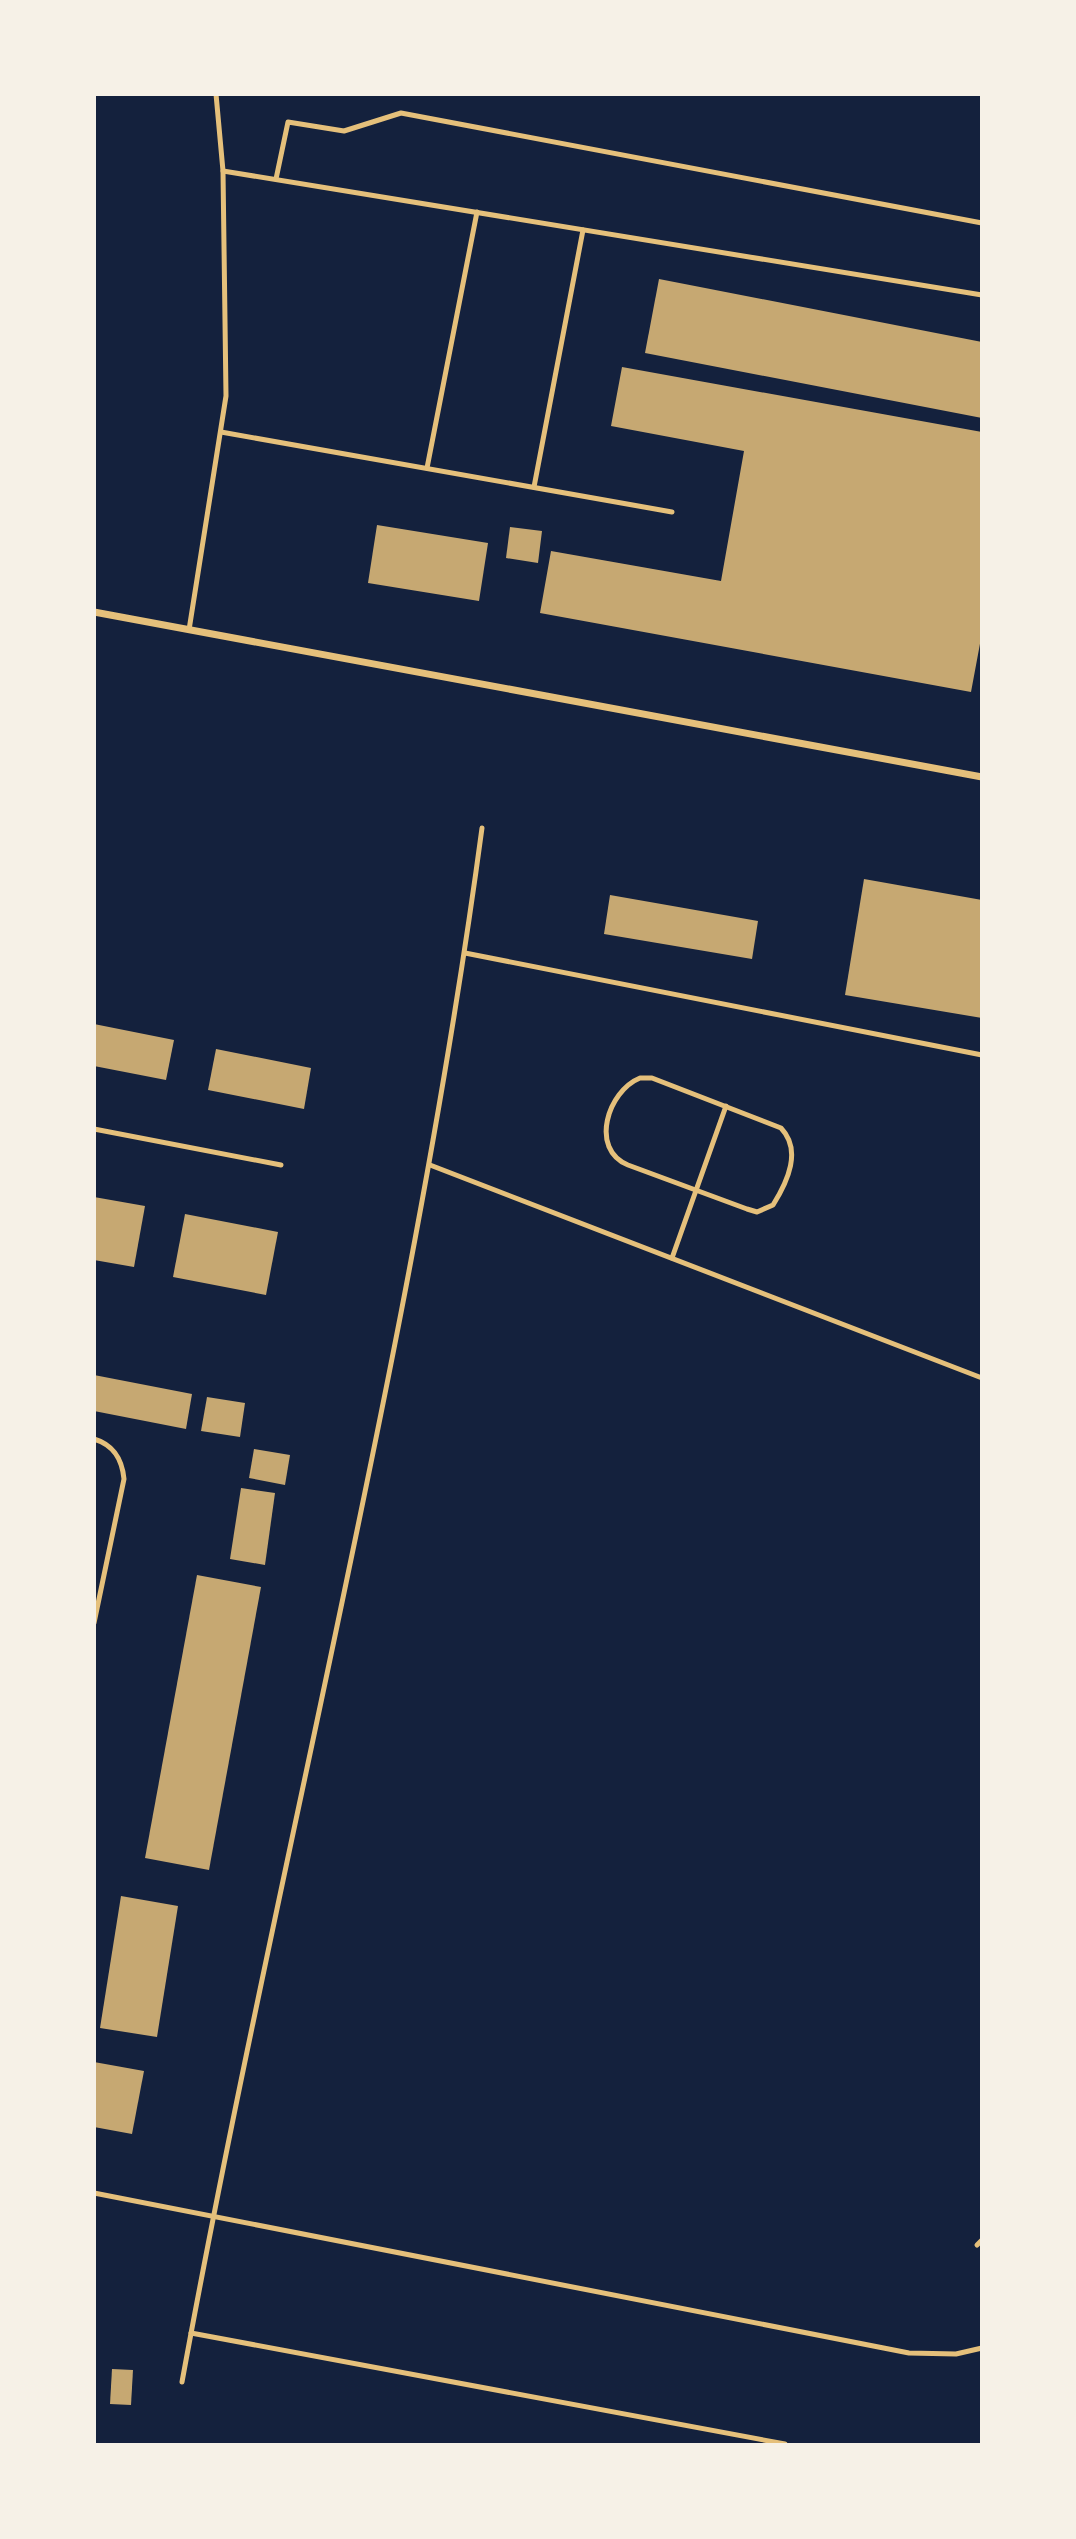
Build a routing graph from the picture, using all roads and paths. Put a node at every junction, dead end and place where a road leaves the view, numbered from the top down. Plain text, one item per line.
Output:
1 (216, 94) edge
2 (223, 171) junction
3 (276, 179) junction
4 (477, 212) junction
5 (982, 223) edge
6 (583, 230) junction
7 (982, 295) edge
8 (221, 432) junction
9 (427, 468) junction
10 (534, 487) junction
11 (672, 512) dead end
12 (94, 612) edge
13 (189, 630) junction
14 (982, 777) edge
15 (482, 828) dead end
16 (465, 953) junction
17 (982, 1055) edge
18 (726, 1106) junction
19 (94, 1129) edge
20 (281, 1165) dead end
21 (430, 1165) junction
22 (697, 1190) junction
23 (672, 1258) junction
24 (982, 1378) edge
25 (94, 1438) edge
26 (94, 1623) edge
27 (94, 2193) edge
28 (214, 2214) junction
29 (191, 2333) junction
30 (982, 2348) edge
31 (182, 2382) dead end
32 (785, 2445) edge

1 - 2 lane
2 - 3 lane
2 - 8 lane
3 - 4 lane
3 - 5 lane
4 - 6 lane
4 - 9 lane
6 - 7 lane
6 - 10 lane
8 - 9 lane
8 - 13 lane
9 - 10 lane
10 - 11 lane
12 - 13 street
13 - 14 street
15 - 16 lane
16 - 17 lane
16 - 21 lane
18 - 22 lane
18 - 22 lane
18 - 22 lane
19 - 20 lane
21 - 23 lane
21 - 28 lane
22 - 23 lane
23 - 24 lane
25 - 26 lane
27 - 28 lane
28 - 29 lane
28 - 30 lane
29 - 31 lane
29 - 32 lane

